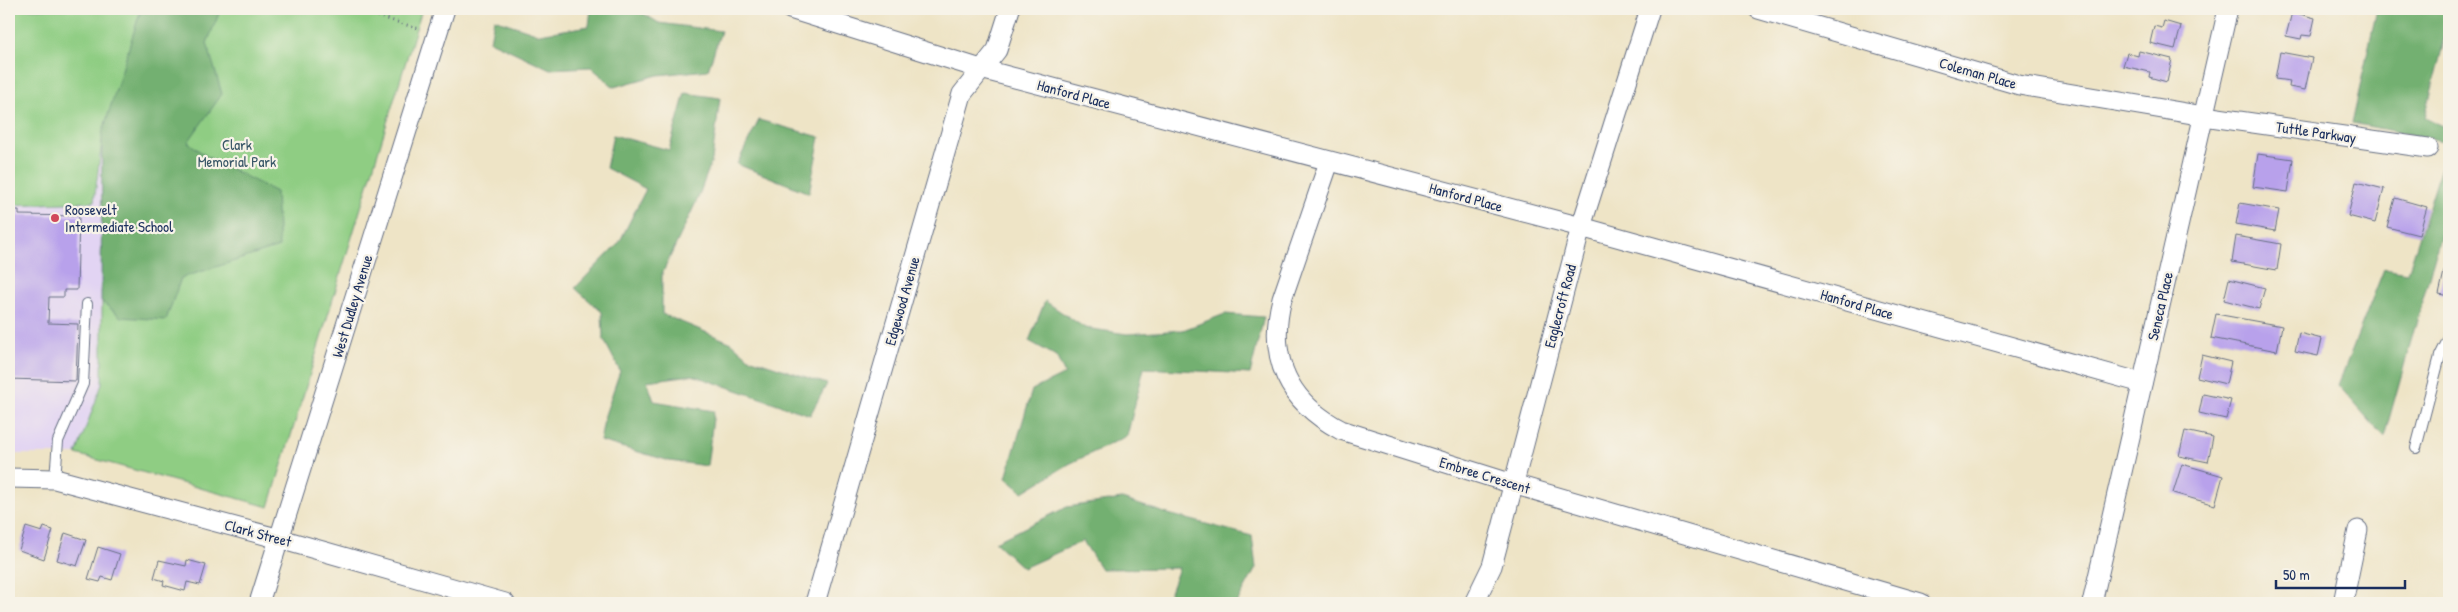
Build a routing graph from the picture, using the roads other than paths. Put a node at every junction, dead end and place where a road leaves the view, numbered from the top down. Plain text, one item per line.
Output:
1 (445, 9) edge
2 (790, 9) edge
3 (1010, 9) edge
4 (1650, 9) edge
5 (1758, 9) edge
6 (2228, 9) edge
7 (981, 69) junction
8 (2204, 116) junction
9 (2428, 148) dead end
10 (1329, 162) junction
11 (1581, 228) junction
12 (87, 304) dead end
13 (2449, 338) edge
14 (2142, 383) junction
15 (2416, 448) dead end
16 (9, 478) edge
17 (55, 479) junction
18 (1513, 484) junction
19 (2358, 530) dead end
20 (280, 539) junction
21 (259, 603) edge
22 (505, 603) edge
23 (814, 603) edge
24 (1474, 603) edge
25 (1921, 603) edge
26 (2092, 603) edge
27 (2343, 603) edge

1 - 20 street, West Dudley Avenue
2 - 7 street, Hanford Place
3 - 7 street, Edgewood Avenue
4 - 11 street, Eaglecroft Road
5 - 8 street, Coleman Place
6 - 8 street, Seneca Place
7 - 10 street, Hanford Place
7 - 23 street, Edgewood Avenue
8 - 9 street, Tuttle Parkway
8 - 14 street, Seneca Place
10 - 11 street, Hanford Place
10 - 18 street, Embree Crescent
11 - 14 street, Hanford Place
11 - 18 street, Eaglecroft Road
12 - 17 lane
13 - 15 lane
14 - 26 street, Seneca Place
16 - 17 street, Clark Street
17 - 20 street, Clark Street
18 - 24 street, Eaglecroft Road
18 - 25 street, Embree Crescent
19 - 27 street
20 - 21 street, West Dudley Avenue
20 - 22 street, Clark Street

